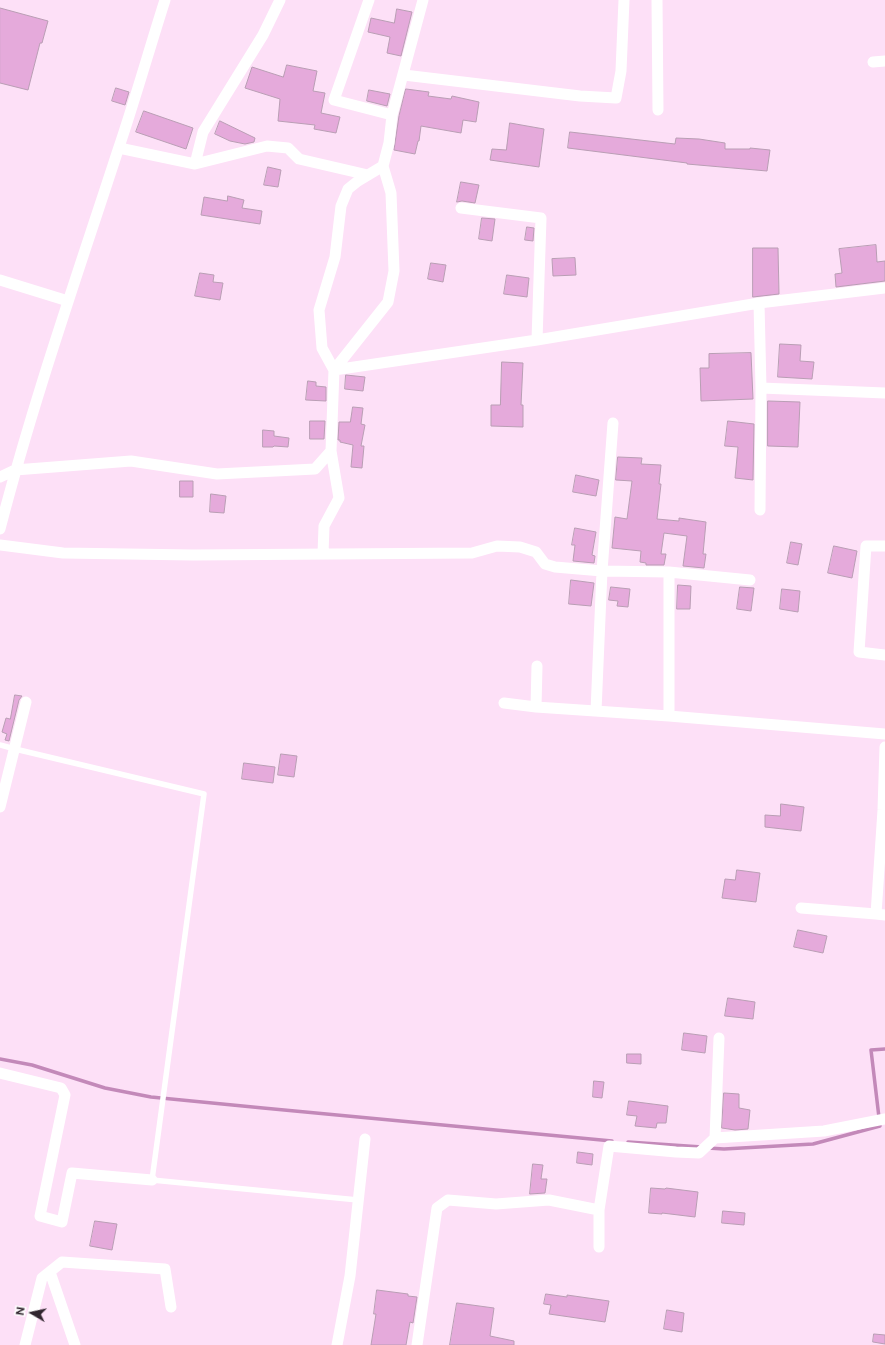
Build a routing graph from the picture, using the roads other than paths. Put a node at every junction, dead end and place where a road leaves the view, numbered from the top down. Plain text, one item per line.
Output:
1 (165, 0) edge
2 (280, 0) edge
3 (369, 0) edge
4 (423, 0) edge
5 (624, 0) edge
6 (657, 0) edge
7 (885, 61) edge
8 (873, 62) dead end
9 (404, 75) junction
10 (658, 110) dead end
11 (392, 115) junction
12 (119, 148) junction
13 (195, 164) junction
14 (383, 166) junction
15 (368, 175) junction
16 (461, 208) dead end
17 (0, 280) edge
18 (885, 288) edge
19 (68, 300) junction
20 (759, 303) junction
21 (537, 340) junction
22 (334, 370) junction
23 (761, 388) junction
24 (885, 393) edge
25 (613, 423) dead end
26 (331, 451) junction
27 (15, 470) junction
28 (0, 477) edge
29 (760, 510) dead end
30 (0, 528) edge
31 (0, 546) edge
32 (885, 546) edge
33 (323, 554) junction
34 (602, 571) junction
35 (669, 572) junction
36 (750, 580) dead end
37 (885, 655) edge
38 (537, 666) dead end
39 (26, 702) dead end
40 (504, 703) dead end
41 (536, 707) junction
42 (596, 711) junction
43 (669, 716) junction
44 (885, 734) edge
45 (0, 745) edge
46 (885, 747) edge
47 (15, 749) junction
48 (0, 807) edge
49 (801, 908) dead end
50 (880, 915) edge
51 (719, 1038) dead end
52 (0, 1073) edge
53 (881, 1120) edge
54 (365, 1139) dead end
55 (712, 1141) junction
56 (152, 1180) junction
57 (358, 1200) junction
58 (599, 1210) junction
59 (599, 1248) dead end
60 (50, 1272) junction
61 (171, 1308) dead end
62 (25, 1345) edge
63 (75, 1345) edge
64 (337, 1345) edge
65 (417, 1345) edge

1 - 12 street
2 - 13 street
3 - 11 street
4 - 9 street
5 - 9 street
6 - 10 street
7 - 8 street
9 - 11 street
11 - 14 street
12 - 13 street
12 - 19 street
13 - 15 street
14 - 15 street
14 - 22 street
15 - 22 street
16 - 21 street
17 - 19 street
18 - 20 street
19 - 27 street
20 - 21 street
20 - 23 street
21 - 22 street
22 - 26 street
23 - 24 street
23 - 29 street
25 - 34 street
26 - 27 street
26 - 33 street
27 - 28 street
27 - 30 street
31 - 33 street
32 - 37 street
33 - 34 street
34 - 35 street
34 - 42 street
35 - 36 street
35 - 43 street
38 - 41 street
39 - 47 street
40 - 41 street
41 - 42 street
42 - 43 street
43 - 44 street
45 - 47 lane
46 - 50 street
47 - 48 street
47 - 56 lane
49 - 50 street
51 - 55 street
52 - 56 street
53 - 55 street
54 - 57 street
55 - 58 street
56 - 57 lane
57 - 64 street
58 - 59 street
58 - 65 street
60 - 61 street
60 - 62 street
60 - 63 street

